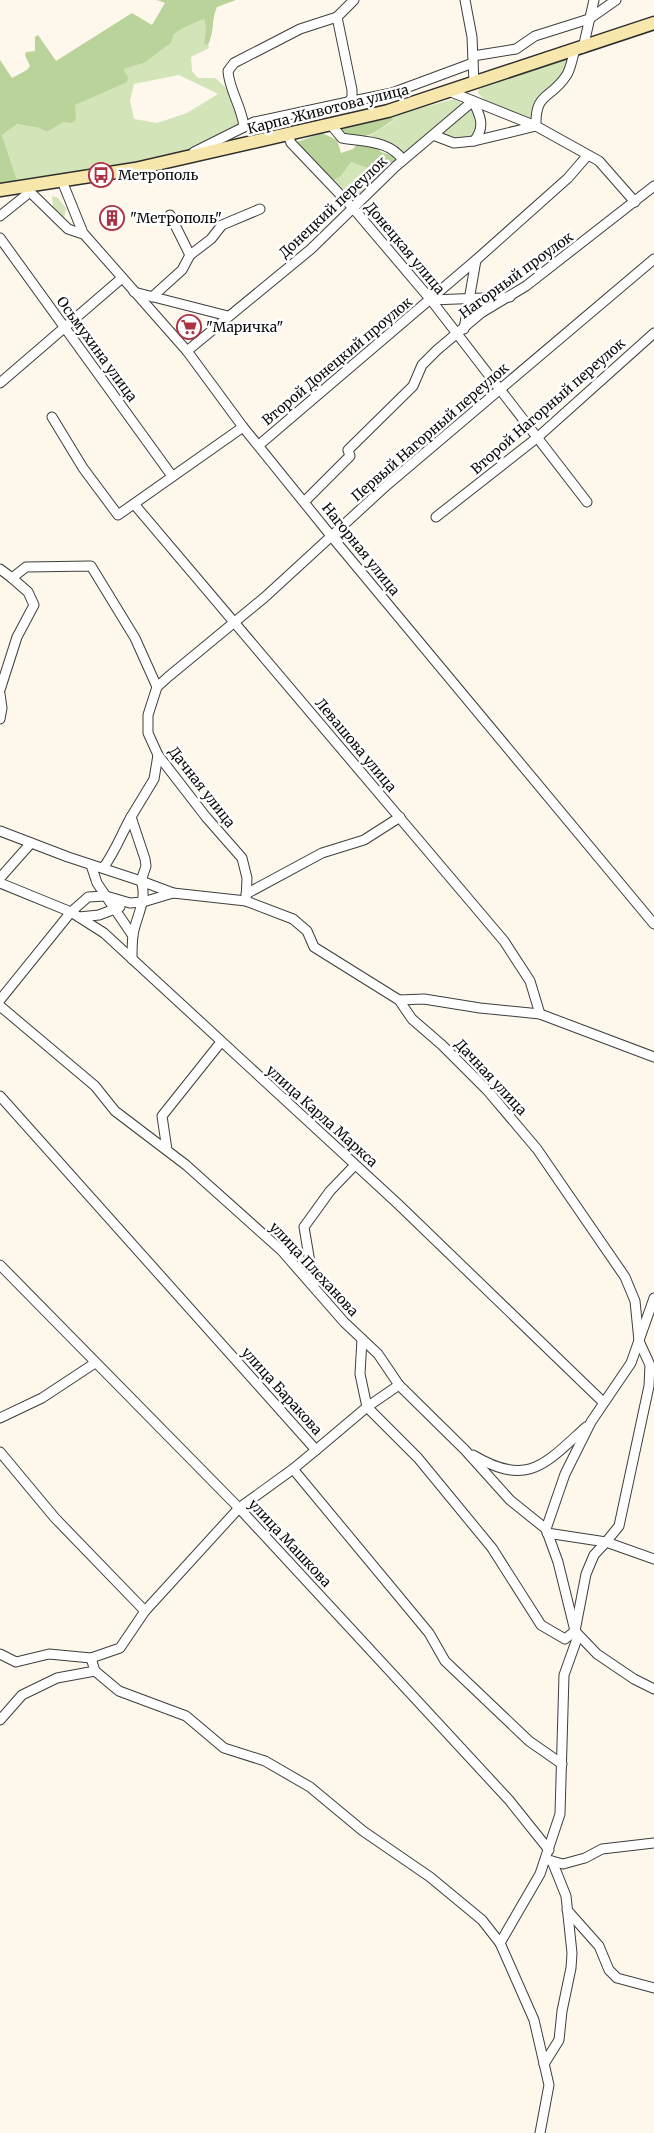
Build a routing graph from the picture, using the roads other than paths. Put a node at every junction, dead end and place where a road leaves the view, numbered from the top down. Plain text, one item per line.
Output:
1 (354, 0) edge
2 (465, 0) edge
3 (594, 0) edge
4 (616, 0) edge
5 (336, 17) junction
6 (589, 19) junction
7 (654, 23) edge
8 (579, 49) junction
9 (473, 60) junction
10 (474, 83) junction
11 (451, 92) junction
12 (473, 101) junction
13 (348, 102) junction
14 (330, 125) junction
15 (536, 126) junction
16 (244, 127) junction
17 (288, 135) junction
18 (433, 135) junction
19 (474, 141) junction
20 (586, 156) junction
21 (177, 160) junction
22 (403, 160) junction
23 (62, 181) junction
24 (654, 186) edge
25 (28, 189) junction
26 (0, 190) edge
27 (635, 202) junction
28 (354, 208) junction
29 (260, 209) dead end
30 (170, 215) dead end
31 (0, 216) edge
32 (84, 234) junction
33 (0, 238) edge
34 (190, 255) junction
35 (654, 259) edge
36 (476, 260) junction
37 (122, 278) junction
38 (472, 282) junction
39 (134, 292) junction
40 (152, 297) junction
41 (510, 297) junction
42 (487, 298) junction
43 (469, 299) junction
44 (431, 300) junction
45 (228, 316) junction
46 (64, 328) junction
47 (461, 332) junction
48 (654, 333) edge
49 (187, 351) junction
50 (0, 382) edge
51 (500, 390) junction
52 (52, 418) dead end
53 (243, 427) junction
54 (538, 437) junction
55 (259, 445) junction
56 (172, 476) junction
57 (305, 501) junction
58 (587, 502) dead end
59 (134, 504) junction
60 (436, 517) dead end
61 (332, 537) junction
62 (0, 569) edge
63 (12, 578) junction
64 (235, 622) junction
65 (157, 687) junction
66 (0, 690) edge
67 (0, 694) edge
68 (0, 719) edge
69 (158, 755) junction
70 (131, 818) junction
71 (400, 818) junction
72 (0, 831) edge
73 (31, 843) junction
74 (91, 864) junction
75 (105, 869) junction
76 (0, 878) edge
77 (141, 881) junction
78 (0, 883) edge
79 (97, 883) junction
80 (174, 893) junction
81 (106, 896) junction
82 (88, 897) junction
83 (246, 897) junction
84 (143, 902) junction
85 (130, 903) junction
86 (116, 910) junction
87 (71, 912) junction
88 (79, 917) junction
89 (654, 924) edge
90 (133, 936) junction
91 (132, 959) junction
92 (0, 1000) edge
93 (399, 1000) junction
94 (0, 1006) edge
95 (540, 1014) junction
96 (220, 1042) junction
97 (654, 1057) edge
98 (0, 1096) edge
99 (167, 1150) junction
100 (355, 1165) junction
101 (0, 1265) edge
102 (314, 1286) junction
103 (654, 1298) edge
104 (362, 1339) junction
105 (639, 1341) junction
106 (95, 1363) junction
107 (652, 1367) edge
108 (399, 1385) junction
109 (603, 1402) junction
110 (367, 1407) junction
111 (0, 1418) edge
112 (591, 1422) junction
113 (464, 1449) junction
114 (316, 1450) junction
115 (0, 1452) edge
116 (293, 1469) junction
117 (239, 1508) junction
118 (546, 1531) junction
119 (606, 1542) junction
120 (654, 1559) edge
121 (145, 1611) junction
122 (576, 1633) junction
123 (0, 1654) edge
124 (91, 1658) junction
125 (95, 1671) junction
126 (653, 1687) edge
127 (0, 1720) edge
128 (562, 1764) junction
129 (654, 1843) edge
130 (550, 1850) junction
131 (549, 1860) junction
132 (567, 1910) junction
133 (500, 1943) junction
134 (654, 1988) edge
135 (544, 2064) junction
136 (540, 2133) edge

1 - 5 street
2 - 9 street
3 - 6 street
4 - 6 street
5 - 13 street
5 - 16 street
6 - 8 street
6 - 9 street
7 - 8 main road, Карпа Животова улица
8 - 10 main road, Карпа Животова улица
8 - 15 street
9 - 10 street
9 - 13 street
10 - 11 main road, Карпа Животова улица
11 - 12 street
11 - 14 main road, Карпа Животова улица
12 - 15 street
12 - 18 street, Донецкий переулок
12 - 19 street
13 - 16 street
14 - 17 main road, Карпа Животова улица
14 - 22 street
15 - 19 street
15 - 20 street
16 - 21 street
17 - 21 main road, Карпа Животова улица
17 - 28 street, Донецкая улица
18 - 19 street
18 - 22 street, Донецкий переулок
20 - 27 street
20 - 36 street, Второй Донецкий проулок
21 - 23 main road, Карпа Животова улица
22 - 28 street, Донецкий переулок
23 - 25 main road, Карпа Животова улица
23 - 32 street, Нагорная улица
24 - 27 street, Нагорный проулок
25 - 26 main road, Карпа Животова улица
25 - 31 street
25 - 32 street
27 - 41 street, Нагорный проулок
28 - 44 street, Донецкая улица
28 - 45 street, Донецкий переулок
29 - 34 street
30 - 34 street
32 - 37 street, Нагорная улица
33 - 46 street, Осьмухина улица
34 - 40 street
35 - 51 street, Первый Нагорный переулок
36 - 38 street
36 - 44 street, Второй Донецкий проулок
37 - 39 street, Нагорная улица
37 - 46 street
38 - 42 street
38 - 43 street
39 - 40 street
39 - 49 street, Нагорная улица
40 - 45 street
41 - 42 street
41 - 47 street, Нагорный проулок
42 - 43 street
43 - 44 street
43 - 47 street
44 - 47 street, Донецкая улица
44 - 55 street, Второй Донецкий проулок
45 - 49 street, Донецкий переулок
46 - 50 street
46 - 56 street, Осьмухина улица
47 - 51 street, Донецкая улица
47 - 57 street, Нагорный проулок
48 - 54 street, Второй Нагорный переулок
49 - 53 street, Нагорная улица
51 - 54 street, Донецкая улица
51 - 61 street, Первый Нагорный переулок
52 - 59 street
53 - 55 street, Нагорная улица
53 - 56 street
54 - 58 street, Донецкая улица
54 - 60 street, Второй Нагорный переулок
55 - 57 street, Нагорная улица
56 - 59 street
57 - 61 street, Нагорная улица
59 - 64 street, Левашова улица
61 - 64 street, Первый Нагорный переулок
61 - 89 street, Нагорная улица
62 - 63 street
63 - 65 street
63 - 66 street
64 - 65 street, Первый Нагорный переулок
64 - 71 street, Левашова улица
65 - 69 street, Дачная улица
67 - 68 street
69 - 70 street
69 - 83 street, Дачная улица
70 - 75 street
70 - 77 street
71 - 83 street
71 - 95 street, Левашова улица
72 - 73 street
73 - 74 street
73 - 76 street
74 - 75 street
74 - 79 street
75 - 77 street
75 - 79 street
77 - 80 street
77 - 84 street
78 - 87 street, улица Карла Маркса
79 - 81 street
79 - 82 street
80 - 83 street, Дачная улица
80 - 84 street, Дачная улица
81 - 82 street, Дачная улица
81 - 85 street, Дачная улица
81 - 86 street
82 - 87 street
83 - 93 street, Дачная улица
84 - 85 street, Дачная улица
84 - 90 street
85 - 86 street
86 - 88 street
86 - 90 street
87 - 88 street, улица Карла Маркса
87 - 92 street
88 - 91 street, улица Карла Маркса
90 - 91 street
91 - 96 street, улица Карла Маркса
93 - 95 street
93 - 105 street, Дачная улица
94 - 99 street, улица Плеханова
95 - 97 street
96 - 99 street
96 - 100 street, улица Карла Маркса
98 - 114 street, улица Баракова
99 - 102 street, улица Плеханова
100 - 102 street
100 - 109 street, улица Карла Маркса
101 - 106 street, улица Машкова
102 - 104 street, улица Плеханова
103 - 105 street
104 - 108 street, улица Плеханова
104 - 110 street
105 - 107 street
105 - 109 street
106 - 111 street
106 - 117 street, улица Машкова
107 - 119 street
108 - 110 street
108 - 113 street, улица Плеханова
109 - 112 street
110 - 114 street
110 - 122 street
112 - 113 street
112 - 118 street
113 - 118 street, улица Плеханова
114 - 116 street, улица Баракова
115 - 121 street
116 - 117 street, улица Баракова
116 - 128 street
117 - 121 street, улица Баракова
117 - 130 street, улица Машкова
118 - 119 street
118 - 122 street
119 - 120 street
119 - 122 street
121 - 124 street, улица Баракова
122 - 126 street
122 - 128 street
123 - 124 street
124 - 125 street
125 - 127 street
125 - 133 street
128 - 130 street
129 - 131 street
130 - 131 street
131 - 132 street
131 - 133 street
132 - 134 street
132 - 135 street
133 - 135 street
135 - 136 street

